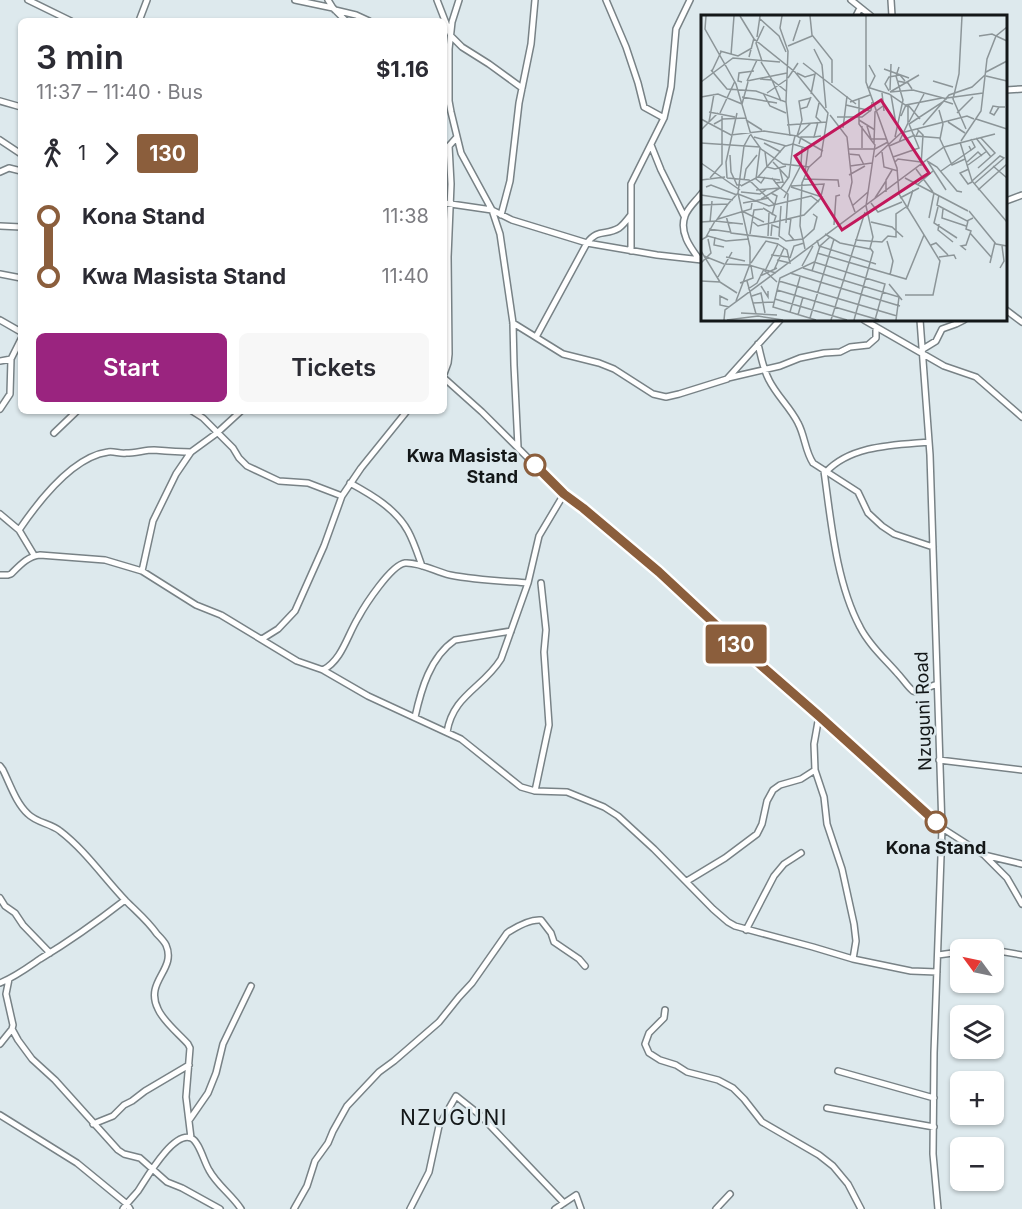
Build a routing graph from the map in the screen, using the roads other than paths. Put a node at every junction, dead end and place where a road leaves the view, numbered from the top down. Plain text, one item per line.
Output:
1 (28, 0) edge
2 (147, 0) edge
3 (295, 0) edge
4 (328, 0) edge
5 (437, 0) edge
6 (459, 0) edge
7 (535, 0) edge
8 (606, 0) edge
9 (690, 0) edge
10 (851, 0) edge
11 (891, 0) edge
12 (860, 8) junction
13 (334, 9) junction
14 (856, 15) edge
15 (870, 15) edge
16 (892, 15) edge
17 (65, 18) edge
18 (140, 18) edge
19 (343, 18) edge
20 (362, 18) edge
21 (444, 18) edge
22 (447, 26) edge
23 (451, 36) junction
24 (447, 49) edge
25 (522, 88) junction
26 (1022, 89) edge
27 (1007, 90) edge
28 (447, 100) edge
29 (0, 101) edge
30 (18, 106) edge
31 (664, 118) junction
32 (456, 137) junction
33 (0, 140) edge
34 (651, 145) junction
35 (18, 149) edge
36 (18, 170) edge
37 (0, 172) edge
38 (701, 194) edge
39 (1022, 195) edge
40 (1007, 200) edge
41 (447, 204) edge
42 (492, 210) junction
43 (501, 215) junction
44 (630, 216) junction
45 (684, 216) junction
46 (0, 226) edge
47 (18, 227) edge
48 (586, 243) junction
49 (631, 251) junction
50 (701, 259) edge
51 (0, 274) edge
52 (18, 277) edge
53 (1007, 311) edge
54 (0, 320) edge
55 (779, 321) edge
56 (866, 321) edge
57 (920, 321) edge
58 (962, 321) edge
59 (1022, 322) edge
60 (513, 323) junction
61 (876, 327) junction
62 (18, 330) edge
63 (536, 337) junction
64 (758, 344) junction
65 (18, 345) edge
66 (923, 351) junction
67 (11, 359) junction
68 (0, 361) edge
69 (447, 366) edge
70 (765, 369) junction
71 (447, 379) edge
72 (728, 379) junction
73 (0, 409) edge
74 (74, 414) edge
75 (197, 414) edge
76 (238, 414) edge
77 (405, 414) edge
78 (1022, 417) edge
79 (217, 433) junction
80 (54, 434) dead end
81 (929, 442) junction
82 (518, 448) junction
83 (191, 452) junction
84 (825, 471) junction
85 (350, 483) junction
86 (564, 494) junction
87 (342, 496) junction
88 (0, 514) edge
89 (19, 530) junction
90 (933, 547) junction
91 (34, 555) junction
92 (423, 566) junction
93 (142, 571) junction
94 (0, 575) edge
95 (541, 583) dead end
96 (528, 584) junction
97 (511, 631) junction
98 (262, 639) junction
99 (323, 670) junction
100 (937, 684) junction
101 (819, 716) junction
102 (415, 717) junction
103 (447, 732) junction
104 (939, 760) junction
105 (0, 766) edge
106 (815, 770) junction
107 (1022, 771) edge
108 (535, 791) junction
109 (942, 828) junction
110 (801, 853) dead end
111 (984, 855) junction
112 (1022, 864) edge
113 (687, 881) junction
114 (0, 898) edge
115 (125, 900) junction
116 (1022, 904) edge
117 (746, 930) junction
118 (1004, 952) edge
119 (50, 953) junction
120 (950, 953) edge
121 (938, 955) junction
122 (1022, 955) edge
123 (853, 959) junction
124 (585, 966) dead end
125 (937, 972) junction
126 (9, 980) junction
127 (0, 983) edge
128 (251, 986) dead end
129 (665, 1010) dead end
130 (12, 1029) junction
131 (0, 1044) edge
132 (189, 1065) junction
133 (838, 1071) dead end
134 (933, 1098) junction
135 (827, 1108) dead end
136 (0, 1115) edge
137 (190, 1119) junction
138 (93, 1124) junction
139 (933, 1127) junction
140 (191, 1138) junction
141 (152, 1168) junction
142 (730, 1194) dead end
143 (564, 1203) junction
144 (126, 1207) edge
145 (220, 1209) edge
146 (241, 1209) edge
147 (294, 1209) edge
148 (410, 1209) edge
149 (555, 1209) edge
150 (581, 1209) edge
151 (716, 1209) edge
152 (861, 1209) edge
153 (938, 1209) edge

1 - 17 street
2 - 18 street
3 - 13 street
4 - 13 street
5 - 21 street
6 - 23 street
7 - 25 street
8 - 31 street
9 - 31 street
10 - 12 street
11 - 16 street
12 - 14 street
12 - 15 street
13 - 19 street
13 - 20 street
22 - 23 street
23 - 24 street
23 - 25 street
24 - 28 street
25 - 43 street
26 - 27 street
28 - 32 street
29 - 30 street
31 - 34 street
32 - 41 street
32 - 42 street
33 - 35 street
34 - 44 street
34 - 45 street
36 - 37 street
38 - 45 street
39 - 40 street
41 - 42 street
41 - 69 street
42 - 43 street
42 - 60 street
43 - 48 street
44 - 48 street
44 - 49 street
45 - 50 street
46 - 47 street
48 - 49 street
48 - 63 street
49 - 50 street
51 - 52 street
53 - 59 street
54 - 62 street
55 - 64 street
56 - 61 street
57 - 66 street, Nzuguni Road
58 - 66 street
60 - 63 street
60 - 82 street
61 - 66 street
61 - 70 street
63 - 72 street
64 - 70 street
64 - 72 street
65 - 67 street
66 - 78 street
66 - 81 street, Nzuguni Road
67 - 68 street
67 - 73 street
70 - 72 street
70 - 84 street
71 - 82 street
74 - 80 street
75 - 79 street
76 - 79 street
77 - 85 street
79 - 83 street
79 - 87 street
81 - 84 street
81 - 90 street, Nzuguni Road
82 - 86 street
83 - 89 street
83 - 93 street
84 - 90 street
84 - 100 street
85 - 87 street
85 - 92 street
86 - 96 street
86 - 101 street
87 - 98 street
88 - 89 street
89 - 91 street
90 - 100 street, Nzuguni Road
91 - 93 street
91 - 94 street
92 - 96 street
92 - 99 street
93 - 98 street
95 - 108 street
96 - 97 street
97 - 102 street
97 - 103 street
98 - 99 street
99 - 102 street
100 - 104 street, Nzuguni Road
101 - 106 street
101 - 109 street
102 - 103 street
103 - 108 street
104 - 107 street
104 - 109 street, Nzuguni Road
105 - 115 street
106 - 113 street
106 - 123 street
108 - 113 street
109 - 111 street
109 - 121 street, Nzuguni Road
110 - 117 street
111 - 112 street
111 - 116 street
113 - 117 street
114 - 119 street
115 - 119 street
115 - 132 street
117 - 123 street
118 - 122 street
119 - 126 street
120 - 121 street
121 - 125 street, Nzuguni Road
123 - 125 street
124 - 147 street
125 - 134 street, Nzuguni Road
126 - 127 street
126 - 130 street
128 - 137 street
129 - 152 street
130 - 131 street
130 - 138 street
132 - 137 street
132 - 138 street
133 - 134 street
134 - 139 street, Nzuguni Road
135 - 139 street
136 - 144 street
137 - 140 street
138 - 141 street
139 - 153 street, Nzuguni Road
140 - 141 street
140 - 146 street
141 - 144 street
141 - 145 street
142 - 151 street
143 - 148 street
143 - 149 street
143 - 150 street

